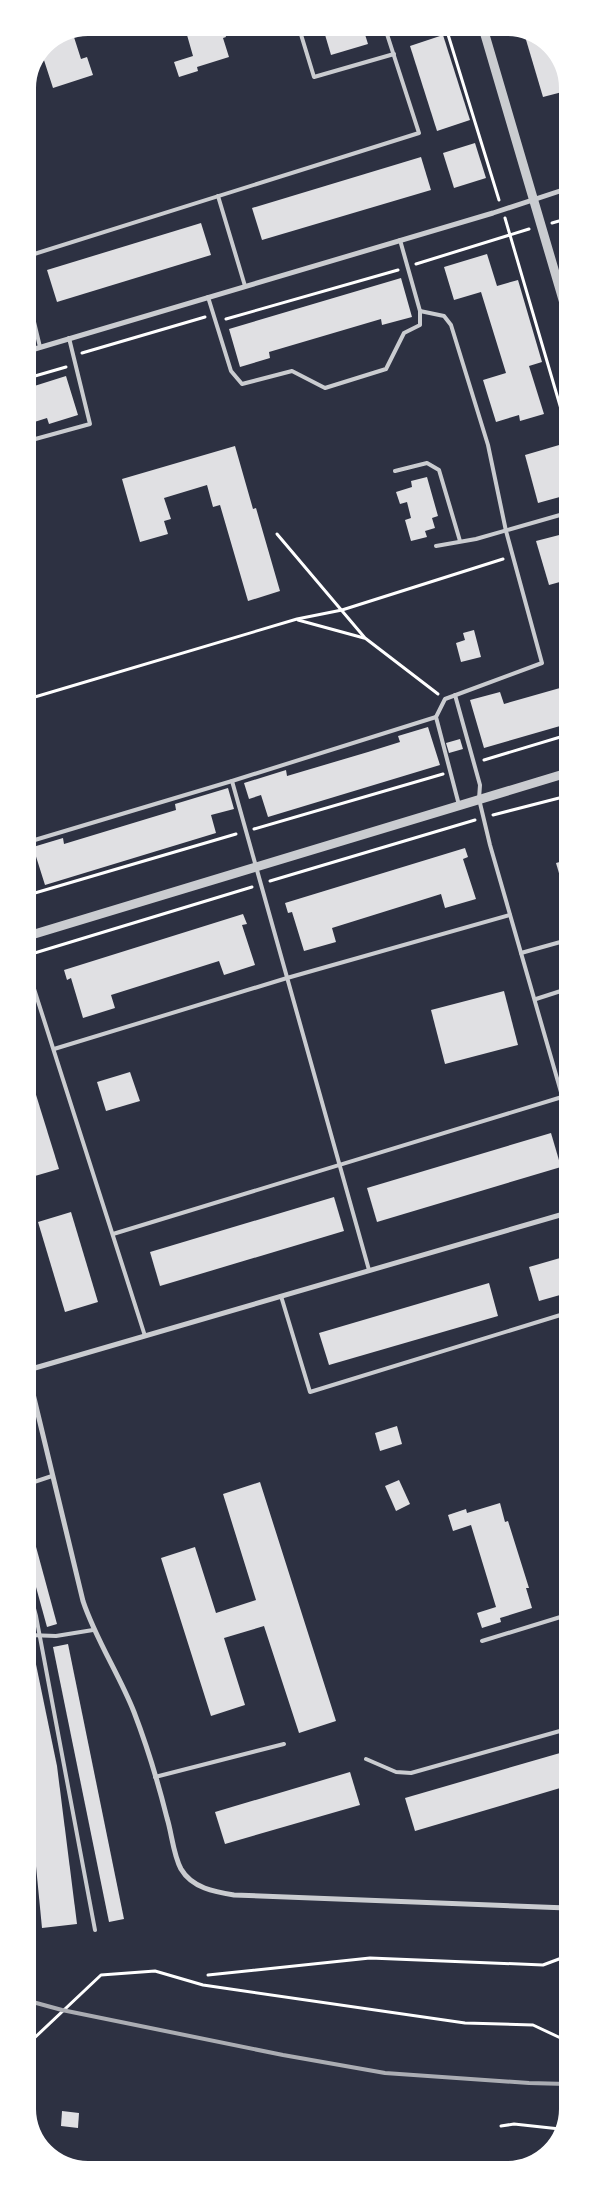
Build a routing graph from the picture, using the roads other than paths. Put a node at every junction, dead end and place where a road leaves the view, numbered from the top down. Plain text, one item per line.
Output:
1 (301, 36) edge
2 (388, 36) edge
3 (485, 36) edge
4 (394, 54) junction
5 (559, 191) edge
6 (218, 196) junction
7 (534, 199) junction
8 (399, 240) junction
9 (36, 253) edge
10 (245, 286) junction
11 (559, 286) edge
12 (208, 297) junction
13 (420, 311) junction
14 (36, 330) edge
15 (70, 338) junction
16 (40, 347) junction
17 (36, 348) edge
18 (36, 439) edge
19 (395, 471) dead end
20 (559, 515) edge
21 (506, 531) junction
22 (460, 541) junction
23 (436, 546) dead end
24 (455, 695) junction
25 (436, 717) junction
26 (559, 775) edge
27 (232, 781) junction
28 (479, 800) junction
29 (459, 805) junction
30 (36, 840) edge
31 (257, 866) junction
32 (510, 915) junction
33 (36, 934) edge
34 (559, 942) edge
35 (521, 953) junction
36 (287, 978) junction
37 (559, 992) edge
38 (36, 995) edge
39 (536, 999) junction
40 (54, 1050) junction
41 (559, 1086) edge
42 (559, 1098) edge
43 (340, 1166) junction
44 (559, 1214) edge
45 (114, 1234) junction
46 (369, 1270) junction
47 (281, 1296) junction
48 (559, 1315) edge
49 (145, 1336) junction
50 (36, 1370) edge
51 (36, 1413) edge
52 (52, 1476) junction
53 (36, 1481) edge
54 (559, 1617) edge
55 (36, 1619) edge
56 (93, 1630) junction
57 (36, 1635) edge
58 (40, 1635) junction
59 (482, 1641) dead end
60 (559, 1731) edge
61 (284, 1744) dead end
62 (366, 1759) dead end
63 (155, 1777) junction
64 (559, 1908) edge
65 (96, 1930) dead end

1 - 4 lane
2 - 4 lane
3 - 7 street
4 - 6 lane
5 - 7 street
6 - 9 lane
6 - 10 lane
7 - 8 street
7 - 11 street
8 - 10 street
8 - 13 lane
10 - 12 street
12 - 13 lane
12 - 15 street
13 - 21 lane
14 - 16 lane
15 - 16 street
15 - 18 lane
16 - 17 street
19 - 22 lane
20 - 21 lane
21 - 22 lane
21 - 24 lane
22 - 23 lane
24 - 25 lane
24 - 28 lane
25 - 27 lane
25 - 29 lane
26 - 28 street
27 - 30 lane
27 - 31 lane
28 - 29 street
28 - 32 lane
29 - 31 street
31 - 33 street
31 - 36 lane
32 - 35 lane
32 - 36 lane
34 - 35 lane
35 - 39 lane
36 - 40 lane
36 - 43 lane
37 - 39 lane
38 - 40 lane
39 - 41 lane
40 - 45 lane
42 - 43 lane
43 - 45 lane
43 - 46 lane
44 - 46 street
45 - 49 lane
46 - 47 street
47 - 48 lane
47 - 49 street
49 - 50 street
51 - 52 street
52 - 53 lane
52 - 56 street
54 - 59 lane
55 - 58 lane
56 - 58 lane
56 - 63 street
57 - 58 lane
58 - 65 lane
60 - 62 lane
61 - 63 lane
63 - 64 street

